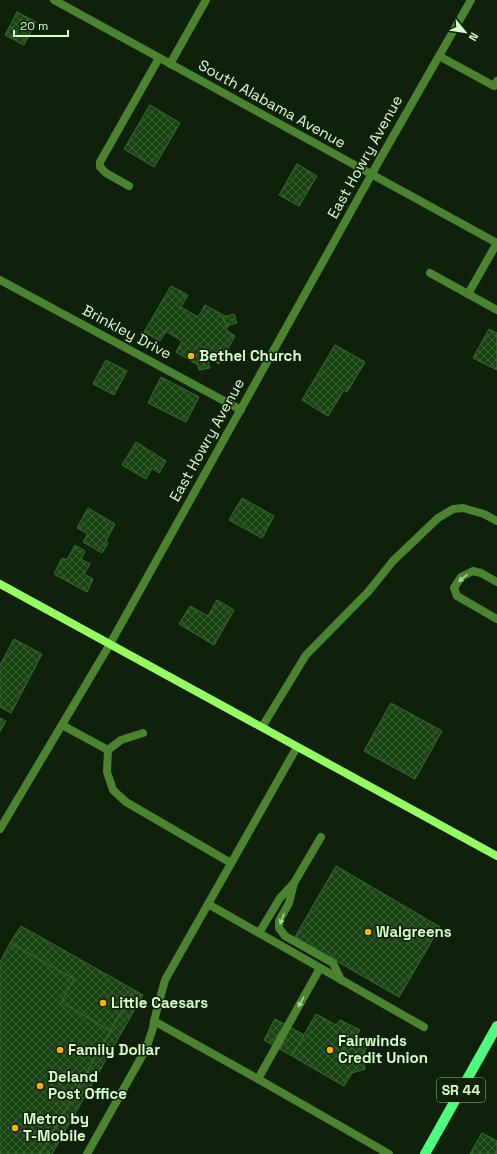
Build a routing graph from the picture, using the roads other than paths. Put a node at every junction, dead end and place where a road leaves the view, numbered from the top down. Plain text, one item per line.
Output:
1 (54, 0) edge
2 (206, 0) edge
3 (471, 0) edge
4 (439, 56) junction
5 (159, 58) junction
6 (170, 64) junction
7 (497, 81) edge
8 (371, 175) junction
9 (129, 186) dead end
10 (497, 243) edge
11 (430, 274) dead end
12 (0, 280) edge
13 (468, 294) junction
14 (497, 310) edge
15 (240, 410) junction
16 (497, 521) edge
17 (497, 582) edge
18 (0, 584) edge
19 (497, 619) edge
20 (110, 644) junction
21 (62, 725) junction
22 (262, 727) junction
23 (143, 733) dead end
24 (297, 746) junction
25 (108, 750) junction
26 (0, 829) edge
27 (321, 837) dead end
28 (497, 856) edge
29 (231, 864) junction
30 (294, 883) junction
31 (208, 904) junction
32 (259, 933) junction
33 (320, 968) junction
34 (341, 980) junction
35 (154, 1021) junction
36 (497, 1026) edge
37 (424, 1027) dead end
38 (258, 1079) junction
39 (87, 1154) edge
40 (389, 1154) edge
41 (424, 1154) edge

1 - 5 street, South Alabama Avenue
2 - 6 street
3 - 4 street, East Howry Avenue
4 - 7 street
4 - 8 street, East Howry Avenue
5 - 6 street, South Alabama Avenue
5 - 9 street
6 - 8 street, South Alabama Avenue
8 - 10 street, South Alabama Avenue
8 - 15 street, East Howry Avenue
10 - 13 street
11 - 13 street
12 - 15 street, Brinkley Drive
13 - 14 street
15 - 20 street, East Howry Avenue
16 - 22 street
17 -> 19 street
18 - 20 main road
20 - 21 street, East Howry Avenue
20 - 22 main road
21 - 25 street
21 - 26 street, East Howry Avenue
22 - 24 main road
23 - 25 street
24 - 28 main road
24 - 29 street
25 - 29 street
27 - 30 street
29 - 31 street
30 - 32 street
30 -> 34 street
31 - 32 street
31 - 35 street
32 - 33 street
33 - 34 street
33 -> 38 street
34 - 37 street
35 - 38 street
35 - 39 street
36 - 41 main road, SR 44
38 - 40 street

